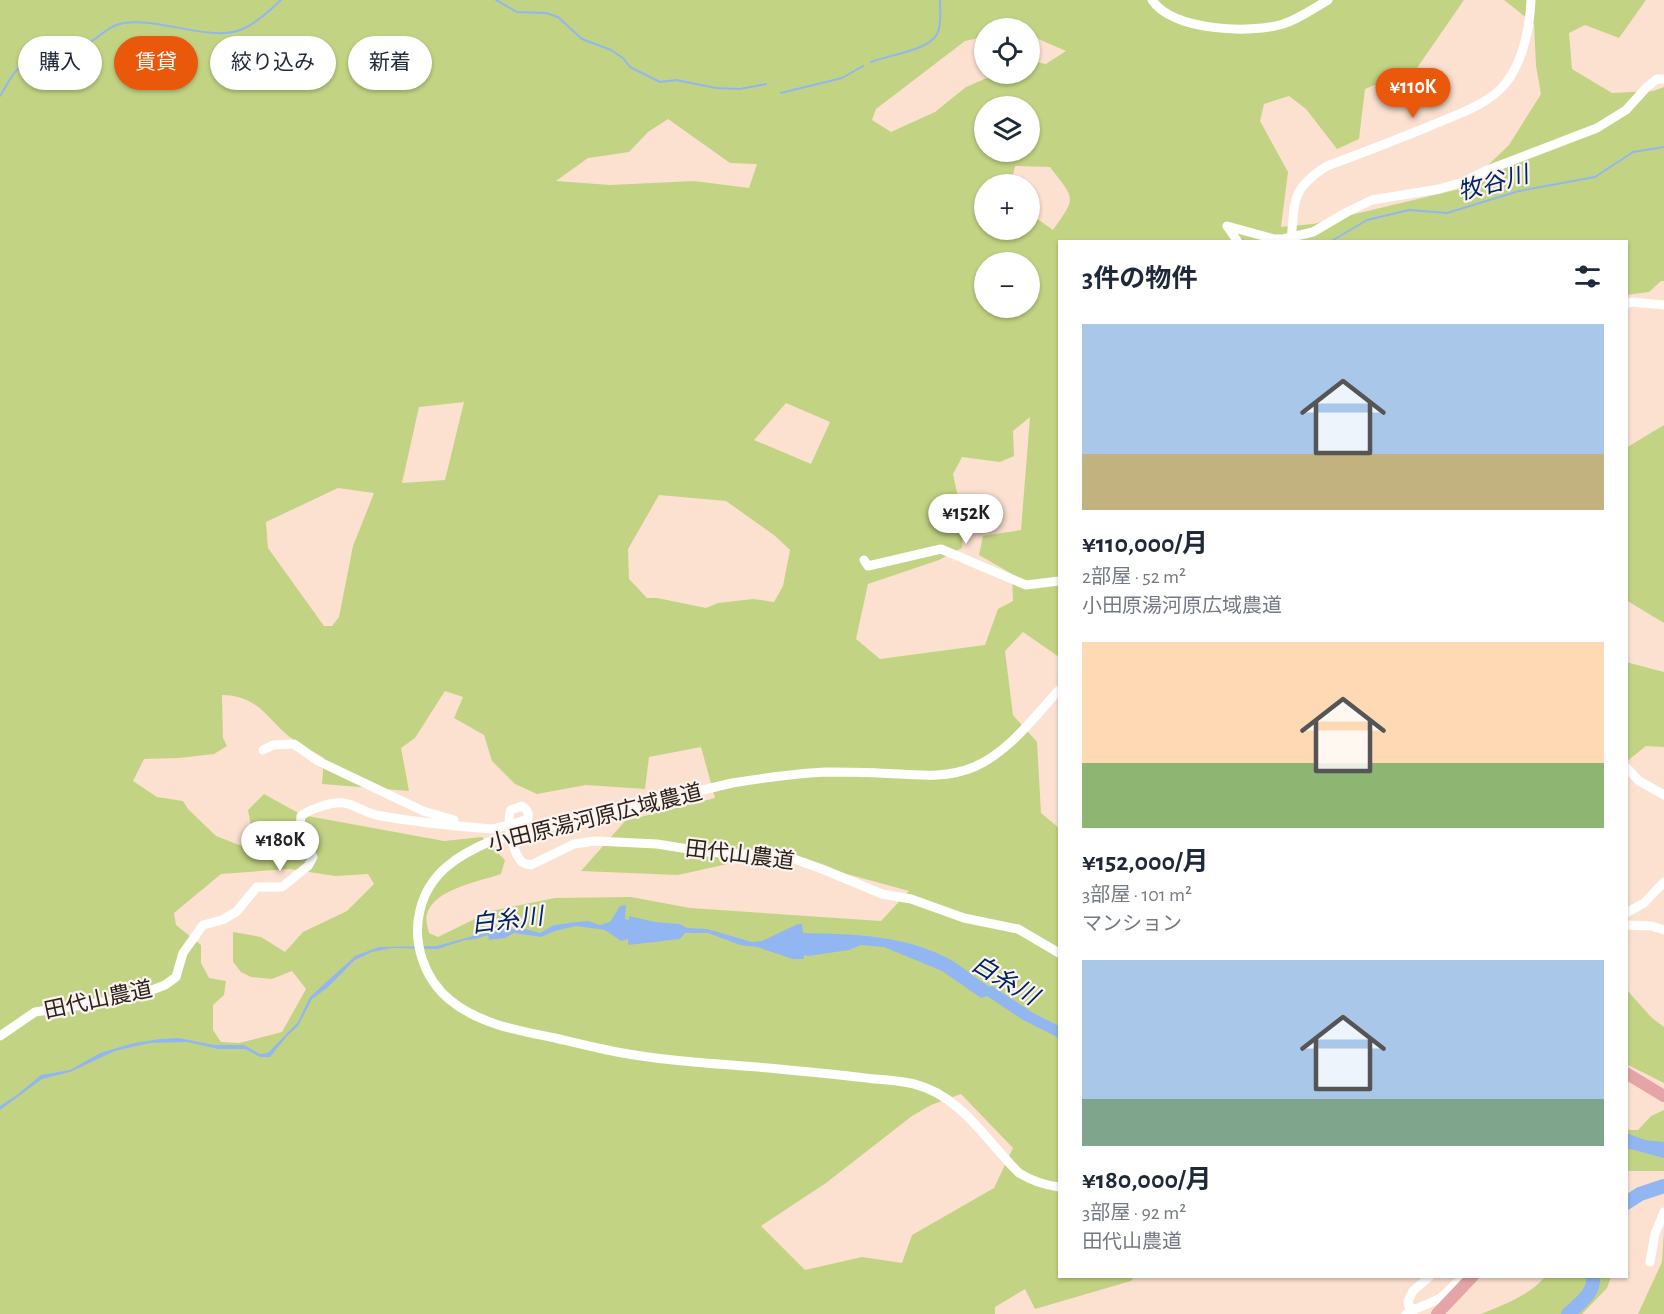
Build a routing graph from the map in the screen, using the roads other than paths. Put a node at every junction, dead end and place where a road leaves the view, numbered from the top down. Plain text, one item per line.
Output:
1 (1152, 0) edge
2 (1328, 0) edge
3 (1531, 0) edge
4 (1664, 79) edge
5 (1237, 240) edge
6 (1291, 240) edge
7 (1628, 303) edge
8 (1664, 305) edge
9 (864, 560) dead end
10 (1058, 580) edge
11 (1058, 691) edge
12 (263, 750) dead end
13 (1628, 769) edge
14 (1664, 795) edge
15 (473, 827) junction
16 (512, 836) junction
17 (1664, 882) edge
18 (1628, 912) edge
19 (1628, 925) edge
20 (1664, 930) edge
21 (1058, 952) edge
22 (0, 1036) edge
23 (1628, 1074) edge
24 (1664, 1096) edge
25 (1058, 1187) edge
26 (1664, 1212) edge
27 (1650, 1262) dead end
28 (1428, 1278) edge
29 (1472, 1278) edge
30 (1410, 1312) edge
31 (1437, 1314) edge

1 - 2 street
3 - 6 street
4 - 5 street
7 - 8 street
9 - 10 street
11 - 16 street, 小田原湯河原広域農道
12 - 15 street
13 - 14 street
15 - 16 street, 田代山農道
15 - 22 street, 田代山農道
16 - 21 street, 田代山農道
16 - 25 street, 小田原湯河原広域農道
17 - 18 street
19 - 20 street
23 - 24 main road
26 - 27 street
28 - 30 street
29 - 30 street
29 - 31 main road

